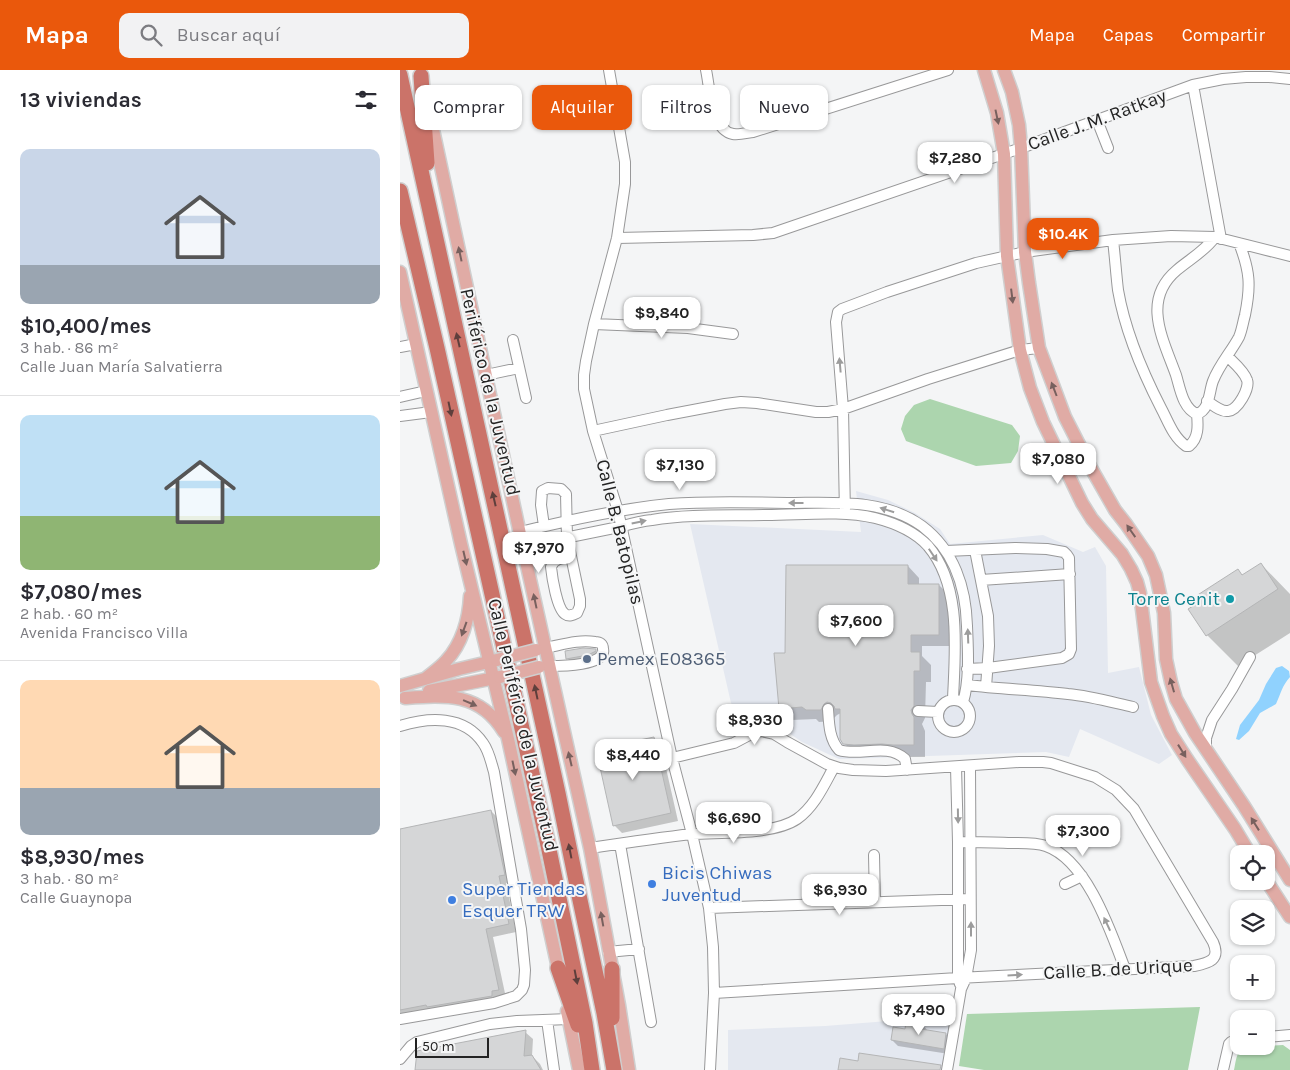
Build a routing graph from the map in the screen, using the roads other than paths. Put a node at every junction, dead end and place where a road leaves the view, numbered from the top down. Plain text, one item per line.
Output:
1 (609, 70) edge
2 (706, 70) edge
3 (948, 70) edge
4 (984, 70) edge
5 (1004, 70) edge
6 (420, 73) edge
7 (400, 75) edge
8 (1290, 80) edge
9 (1193, 85) junction
10 (1098, 120) junction
11 (1021, 148) junction
12 (1108, 148) dead end
13 (1004, 154) junction
14 (400, 191) edge
15 (431, 220) junction
16 (617, 238) junction
17 (1218, 238) junction
18 (1113, 240) junction
19 (1239, 243) junction
20 (1025, 252) junction
21 (1007, 256) junction
22 (1290, 256) edge
23 (401, 278) edge
24 (403, 296) edge
25 (594, 324) junction
26 (733, 334) dead end
27 (513, 340) dead end
28 (416, 344) junction
29 (400, 347) edge
30 (1040, 348) junction
31 (1020, 350) junction
32 (1227, 356) junction
33 (519, 368) junction
34 (486, 375) junction
35 (426, 391) junction
36 (400, 397) edge
37 (526, 398) dead end
38 (1207, 401) junction
39 (844, 409) junction
40 (431, 412) junction
41 (1197, 414) junction
42 (400, 416) edge
43 (592, 431) junction
44 (698, 502) junction
45 (845, 503) junction
46 (618, 511) junction
47 (845, 514) junction
48 (698, 516) junction
49 (566, 520) junction
50 (909, 525) junction
51 (544, 526) junction
52 (621, 526) junction
53 (520, 532) junction
54 (567, 537) junction
55 (523, 548) junction
56 (975, 550) junction
57 (946, 551) junction
58 (571, 557) junction
59 (1070, 574) junction
60 (981, 580) junction
61 (470, 581) junction
62 (985, 600) junction
63 (966, 601) junction
64 (952, 603) junction
65 (541, 649) junction
66 (1250, 657) dead end
67 (493, 661) junction
68 (544, 667) junction
69 (988, 668) junction
70 (967, 669) junction
71 (496, 677) junction
72 (425, 679) junction
73 (967, 684) junction
74 (986, 687) junction
75 (402, 695) edge
76 (958, 700) junction
77 (1133, 707) dead end
78 (828, 709) dead end
79 (918, 714) dead end
80 (938, 715) junction
81 (400, 726) edge
82 (508, 739) junction
83 (1206, 751) junction
84 (672, 758) junction
85 (970, 766) junction
86 (834, 767) junction
87 (956, 767) junction
88 (907, 770) junction
89 (692, 834) junction
90 (958, 842) junction
91 (970, 842) junction
92 (620, 844) junction
93 (1245, 845) edge
94 (590, 848) junction
95 (874, 855) dead end
96 (1082, 876) junction
97 (1290, 880) edge
98 (1065, 884) dead end
99 (1272, 890) edge
100 (970, 899) junction
101 (958, 900) junction
102 (875, 902) junction
103 (709, 908) junction
104 (1290, 918) edge
105 (639, 949) junction
106 (608, 952) junction
107 (558, 968) junction
108 (612, 969) junction
109 (1125, 969) junction
110 (962, 978) junction
111 (714, 993) junction
112 (400, 1019) edge
113 (569, 1019) junction
114 (547, 1020) junction
115 (651, 1022) dead end
116 (1290, 1035) edge
117 (1275, 1036) edge
118 (1230, 1042) edge
119 (612, 1054) junction
120 (400, 1059) edge
121 (587, 1068) edge
122 (554, 1070) edge
123 (614, 1070) edge
124 (629, 1070) edge
125 (710, 1070) edge
126 (948, 1070) edge
127 (1223, 1070) edge

1 - 16 street, Calle B. Batopilas
2 - 3 street
4 -> 13 main road
5 - 11 main road
6 - 15 highway
34 -> 6 main road, Calle Periférico de la Juventud
7 - 15 highway, Periférico de la Juventud
8 - 9 street, Calle J. M. Ratkay
9 - 10 street, Calle J. M. Ratkay
9 - 17 street
10 - 11 street, Calle J. M. Ratkay
10 - 12 street
11 - 13 street, Calle J. M. Ratkay
11 - 20 main road
13 - 16 street, Calle J. M. Ratkay
13 - 21 main road
14 -> 121 highway
119 -> 15 highway, Periférico de la Juventud
16 - 25 street, Calle B. Batopilas
17 - 18 street
17 - 19 street
17 - 41 street
18 - 20 street
18 - 41 street
19 - 22 street
19 - 32 street
20 - 21 street
20 - 30 main road
21 -> 31 main road
39 -> 21 street
23 - 24 main road, Calle Periférico de la Juventud
24 - 28 main road, Calle Periférico de la Juventud
25 - 26 street
25 - 43 street, Calle B. Batopilas
27 - 33 street
28 - 29 street
28 - 35 main road, Calle Periférico de la Juventud
30 - 31 street
83 -> 30 main road
31 - 39 street
31 -> 93 main road
32 - 38 street
32 - 38 street
33 - 34 street
33 - 37 street
34 - 53 main road, Calle Periférico de la Juventud
35 - 36 street
35 - 40 main road, Calle Periférico de la Juventud
38 - 41 street
39 - 43 street
39 - 45 street
40 - 42 street
40 -> 61 main road, Calle Periférico de la Juventud
43 - 46 street, Calle B. Batopilas
45 -> 44 street
44 - 46 street
44 - 48 street
45 - 47 street
50 -> 45 street
46 - 49 street
46 - 52 street, Calle B. Batopilas
47 - 48 street
47 - 50 street
52 -> 48 street
49 - 51 street
49 - 51 street
49 - 54 street
50 - 57 street
50 -> 64 street
51 - 53 street
52 - 54 street
52 - 84 street, Calle B. Batopilas
53 - 55 main road, Calle Periférico de la Juventud
54 - 55 street
54 - 58 street
65 -> 55 main road, Calle Periférico de la Juventud
56 - 57 street
56 - 59 street
56 - 60 street
57 - 63 street
58 - 58 street
59 - 60 street
59 - 69 street
60 - 62 street
61 - 67 main road, Calle Periférico de la Juventud
61 -> 72 main road
62 - 63 street
62 - 69 street
63 - 64 street
70 -> 63 street
64 - 76 street
65 - 67 main road, bridge
65 - 68 main road, Calle Periférico de la Juventud
65 - 68 street
66 - 83 street
67 - 71 main road, Calle Periférico de la Juventud
67 - 72 main road
68 - 71 main road, bridge
94 -> 68 main road, Calle Periférico de la Juventud
69 - 70 street
69 - 74 street
70 - 73 street
71 - 75 main road
71 - 82 main road, Calle Periférico de la Juventud
72 - 75 main road
73 - 74 street
73 - 76 street
74 - 77 street
75 -> 82 main road
76 - 80 street
76 - 80 street
78 - 88 street
79 - 80 street
81 - 112 street
82 -> 107 main road, Calle Periférico de la Juventud
97 -> 83 main road
84 - 86 street
84 - 89 street, Calle B. Batopilas
85 - 87 street, Calle B. de Urique
85 - 91 street
85 - 109 street, Calle B. de Urique
86 - 88 street, Calle B. de Urique
86 - 89 street
87 - 88 street, Calle B. de Urique
87 -> 90 street
89 - 92 street
89 - 103 street, Calle B. Batopilas
90 - 91 street
90 - 101 street
91 - 96 street
91 - 100 street
92 - 94 street
92 - 105 street
106 -> 94 main road, Calle Periférico de la Juventud
95 - 102 street
96 - 98 street
109 -> 96 street
99 - 104 main road
100 - 101 street
110 -> 100 street
101 - 102 street
101 - 110 street
102 - 103 street
103 - 111 street, Calle B. Batopilas
105 - 106 street
105 - 115 street
106 - 108 main road, Calle Periférico de la Juventud
107 - 113 main road, Calle Periférico de la Juventud
107 - 121 highway
108 - 119 highway
108 - 124 main road, Calle Periférico de la Juventud
110 -> 109 street, Calle B. de Urique
110 - 111 street, Calle B. de Urique
110 - 126 street
111 - 125 street, Calle B. Batopilas
113 - 114 street
113 - 121 main road, Calle Periférico de la Juventud
114 - 120 street
114 - 122 street
116 - 117 street
118 - 127 street
119 - 123 highway, Periférico de la Juventud

